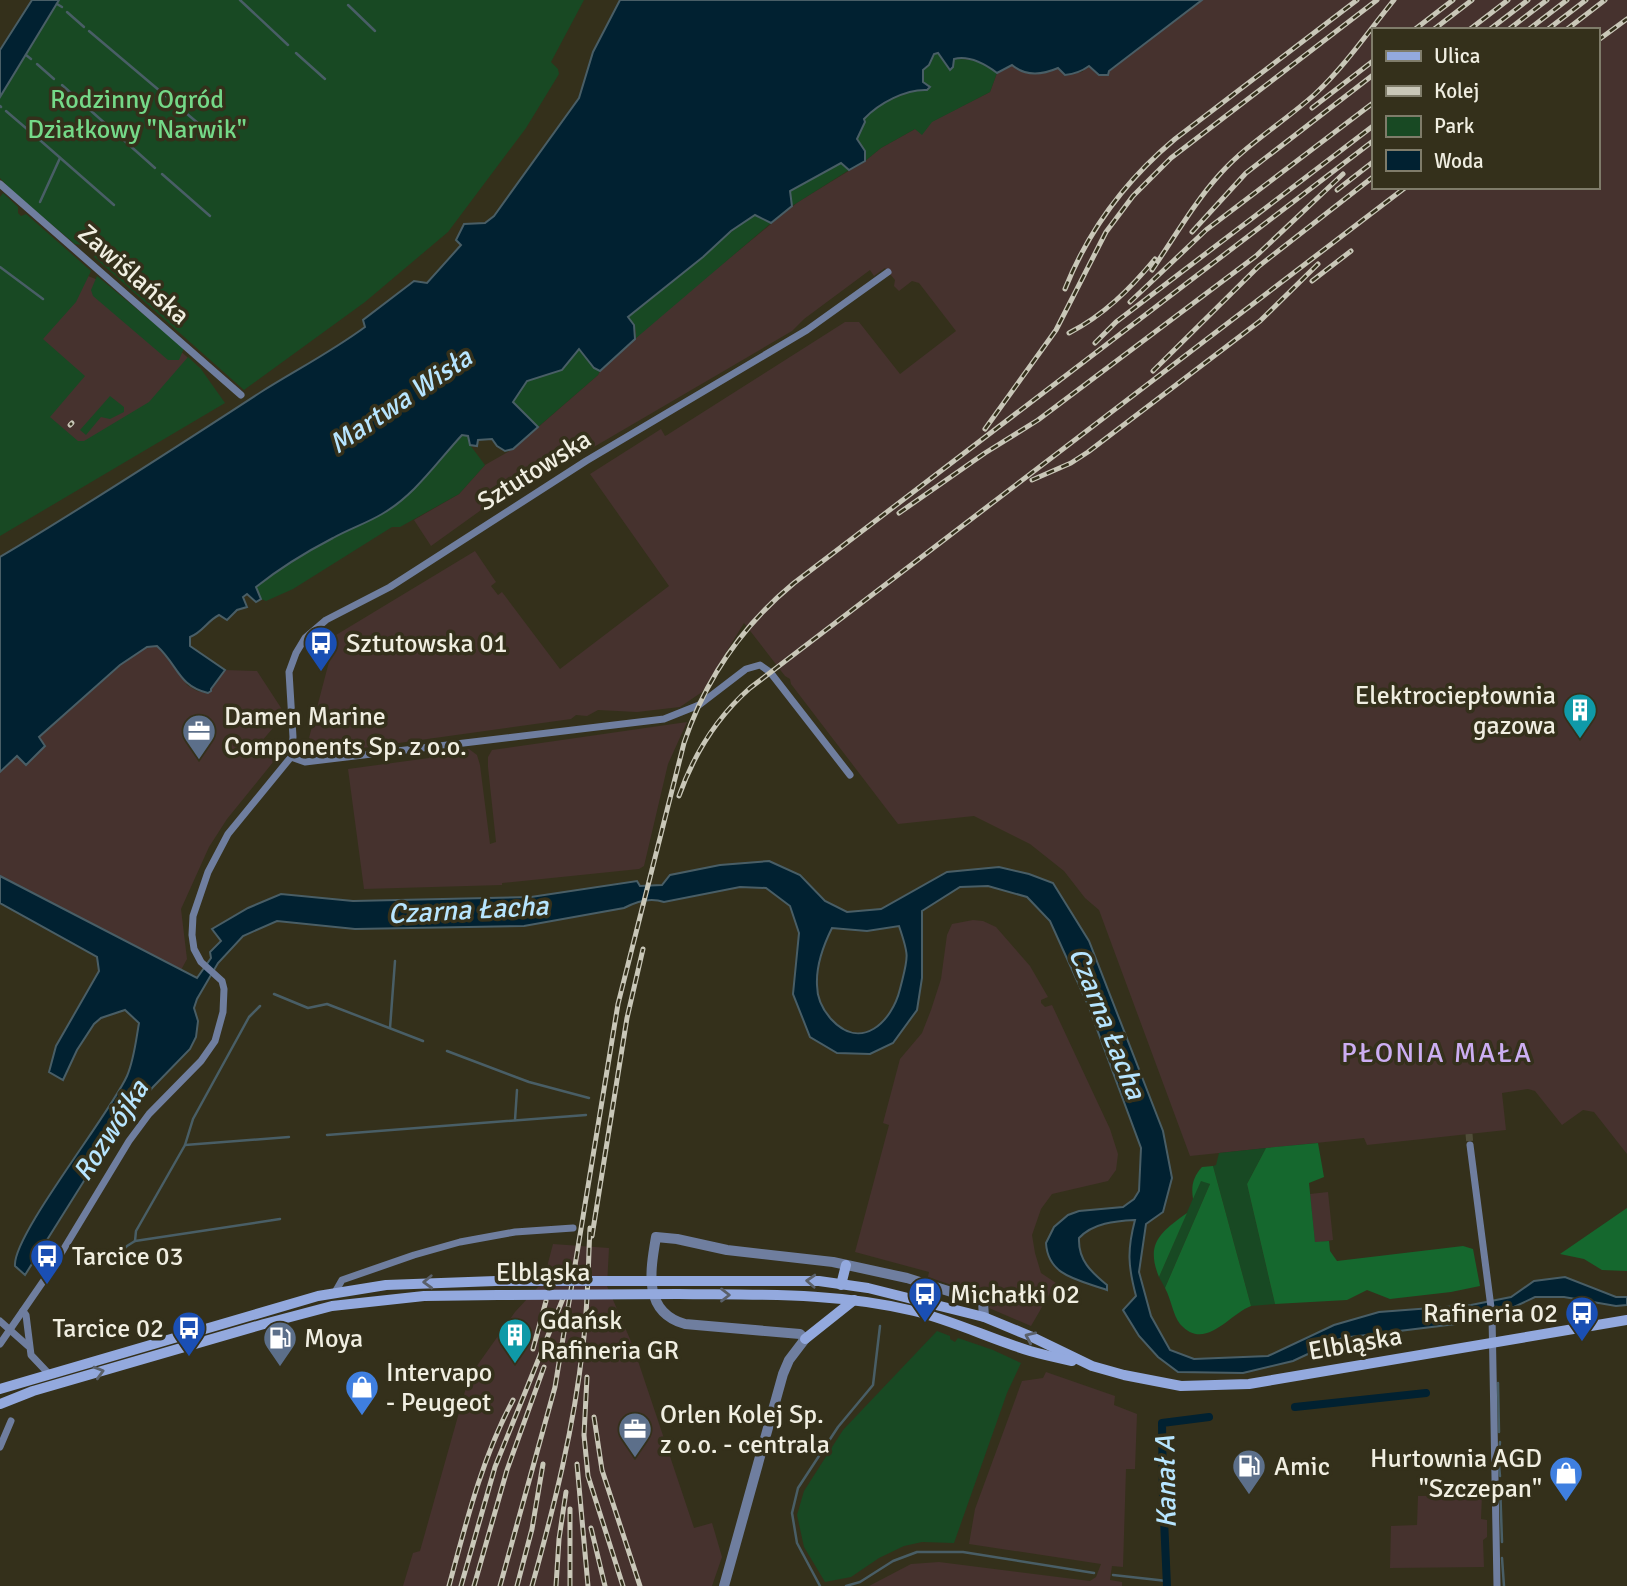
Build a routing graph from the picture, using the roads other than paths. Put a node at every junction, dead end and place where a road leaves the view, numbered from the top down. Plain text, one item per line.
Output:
1 (0, 184) edge
2 (888, 272) dead end
3 (242, 395) dead end
4 (291, 757) junction
5 (850, 775) dead end
6 (1471, 1145) tunnel mouth
7 (573, 1228) dead end
8 (846, 1265) junction
9 (841, 1285) junction
10 (334, 1293) junction
11 (825, 1297) junction
12 (855, 1300) junction
13 (332, 1306) junction
14 (23, 1311) junction
15 (984, 1317) junction
16 (831, 1318) junction
17 (1627, 1320) edge
18 (0, 1321) edge
19 (9, 1330) junction
20 (805, 1339) junction
21 (0, 1343) edge
22 (1492, 1343) junction
23 (29, 1346) junction
24 (1092, 1366) junction
25 (48, 1373) junction
26 (0, 1389) edge
27 (0, 1404) edge
28 (11, 1421) dead end
29 (0, 1447) edge
30 (724, 1586) edge
31 (1497, 1586) edge

1 - 3 street, Zawiślańska
2 - 4 street, Sztutowska
4 - 5 street
4 - 14 street
6 - 22 street
7 - 10 street, Elbląska
8 - 9 main road
8 - 15 street
8 - 20 street
9 -> 10 main road, Elbląska, bridge
9 - 15 main road, Elbląska
10 - 13 street
10 - 25 main road, Elbląska
11 - 12 main road, Elbląska
13 -> 11 main road, Elbląska, bridge
11 - 16 main road
12 - 16 main road
12 - 24 main road, Elbląska
27 -> 13 main road, Elbląska
14 - 19 street
14 - 23 street
24 -> 15 main road, Elbląska
16 - 20 main road
17 - 22 main road, Elbląska
18 - 19 street
19 - 21 street
19 - 23 street
20 - 30 street
22 - 24 main road, Elbląska
22 - 31 street
23 - 25 street
25 - 26 main road, Elbląska
28 - 29 street

